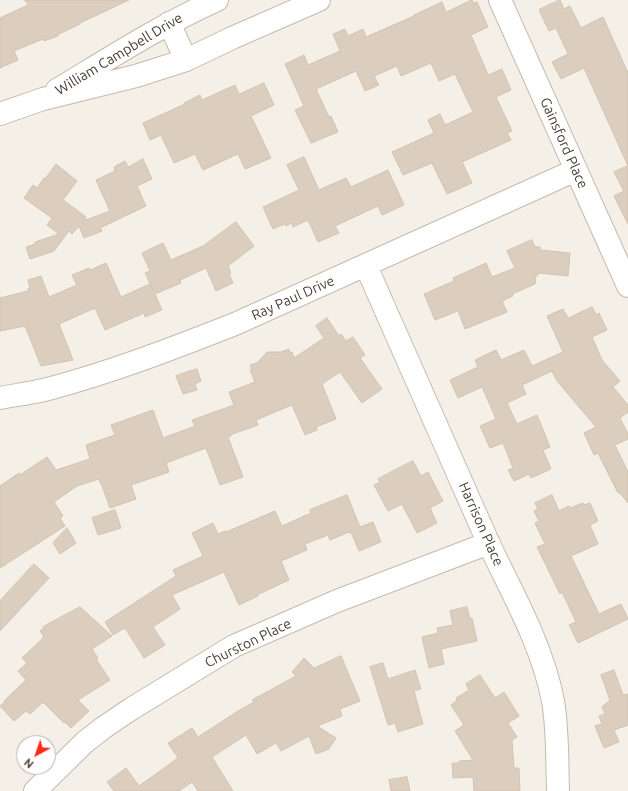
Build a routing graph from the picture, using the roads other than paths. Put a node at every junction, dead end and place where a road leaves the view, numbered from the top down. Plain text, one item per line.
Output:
1 (217, 0) edge
2 (319, 0) edge
3 (500, 0) edge
4 (284, 6) edge
5 (169, 23) junction
6 (186, 60) junction
7 (43, 99) junction
8 (0, 114) edge
9 (576, 170) junction
10 (366, 266) junction
11 (628, 286) edge
12 (0, 398) edge
13 (489, 542) junction
14 (35, 791) edge
15 (558, 791) edge

1 - 5 street, William Campbell Drive
2 - 4 street, William Campbell Drive
3 - 9 street, Gainsford Place
4 - 6 street, William Campbell Drive
5 - 6 street
5 - 7 street, William Campbell Drive
6 - 7 street, William Campbell Drive
7 - 8 street, William Campbell Drive
9 - 10 street, Ray Paul Drive
9 - 11 street, Gainsford Place
10 - 12 street, Ray Paul Drive
10 - 13 street, Harrison Place
13 - 14 street, Churston Place
13 - 15 street, Harrison Place

